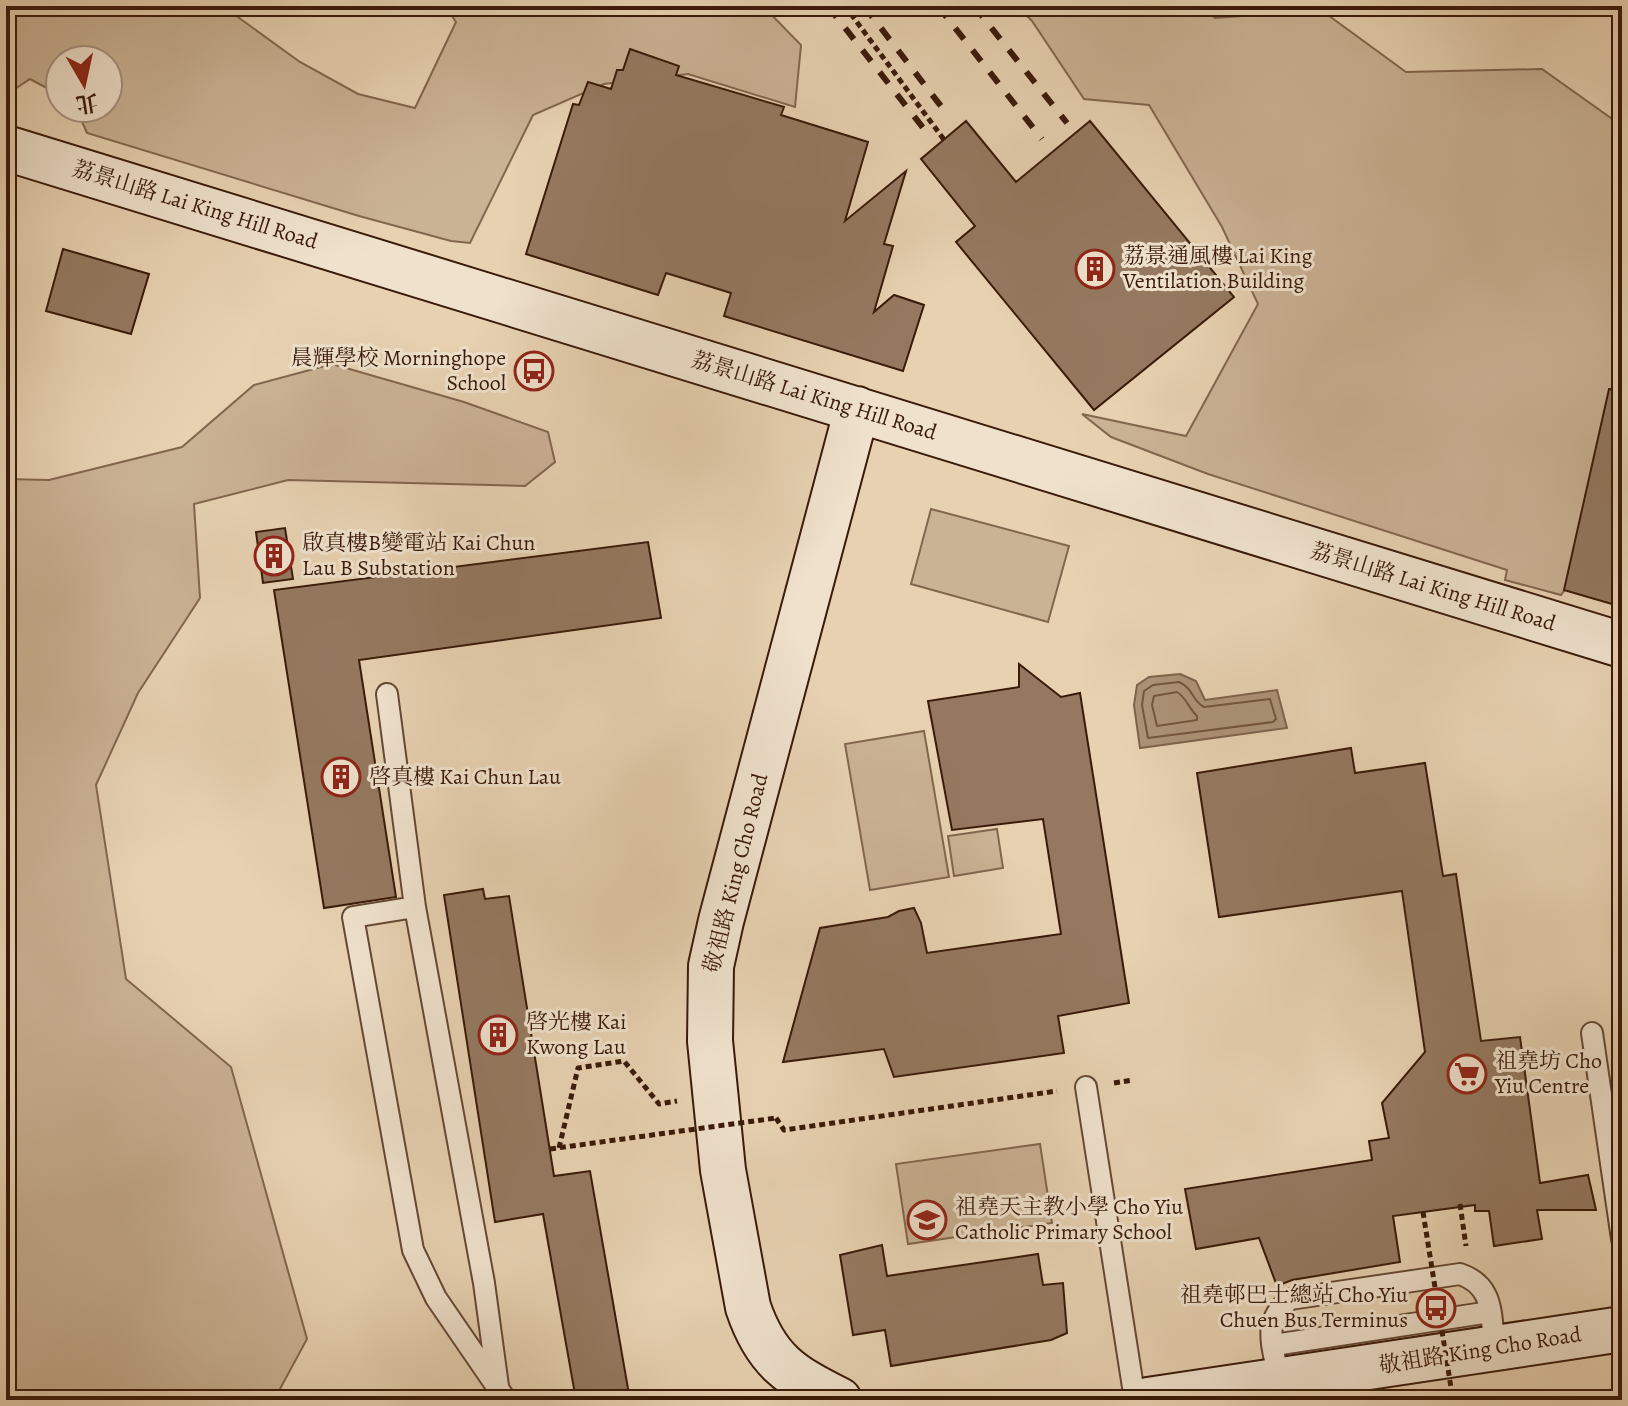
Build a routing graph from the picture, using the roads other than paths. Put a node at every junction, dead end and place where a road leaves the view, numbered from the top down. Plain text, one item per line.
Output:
1 (6, 148) edge
2 (857, 409) junction
3 (1622, 645) edge
4 (387, 694) dead end
5 (415, 907) junction
6 (1592, 1033) dead end
7 (1086, 1087) road end
8 (1622, 1239) edge
9 (1622, 1329) edge
10 (1492, 1330) junction
11 (1276, 1363) junction
12 (502, 1393) edge
13 (839, 1400) edge
14 (1135, 1400) edge
15 (1148, 1400) edge

1 - 2 main road, 荔景山路 Lai King Hill Road
2 - 3 main road, 荔景山路 Lai King Hill Road
2 - 13 main road, 敬祖路 King Cho Road
4 - 5 lane
5 - 12 lane
5 - 12 lane
6 - 8 lane
7 - 14 lane
9 - 10 main road, 敬祖路 King Cho Road
10 - 11 main road, 敬祖路 King Cho Road
10 - 11 lane
11 - 15 main road, 敬祖路 King Cho Road

